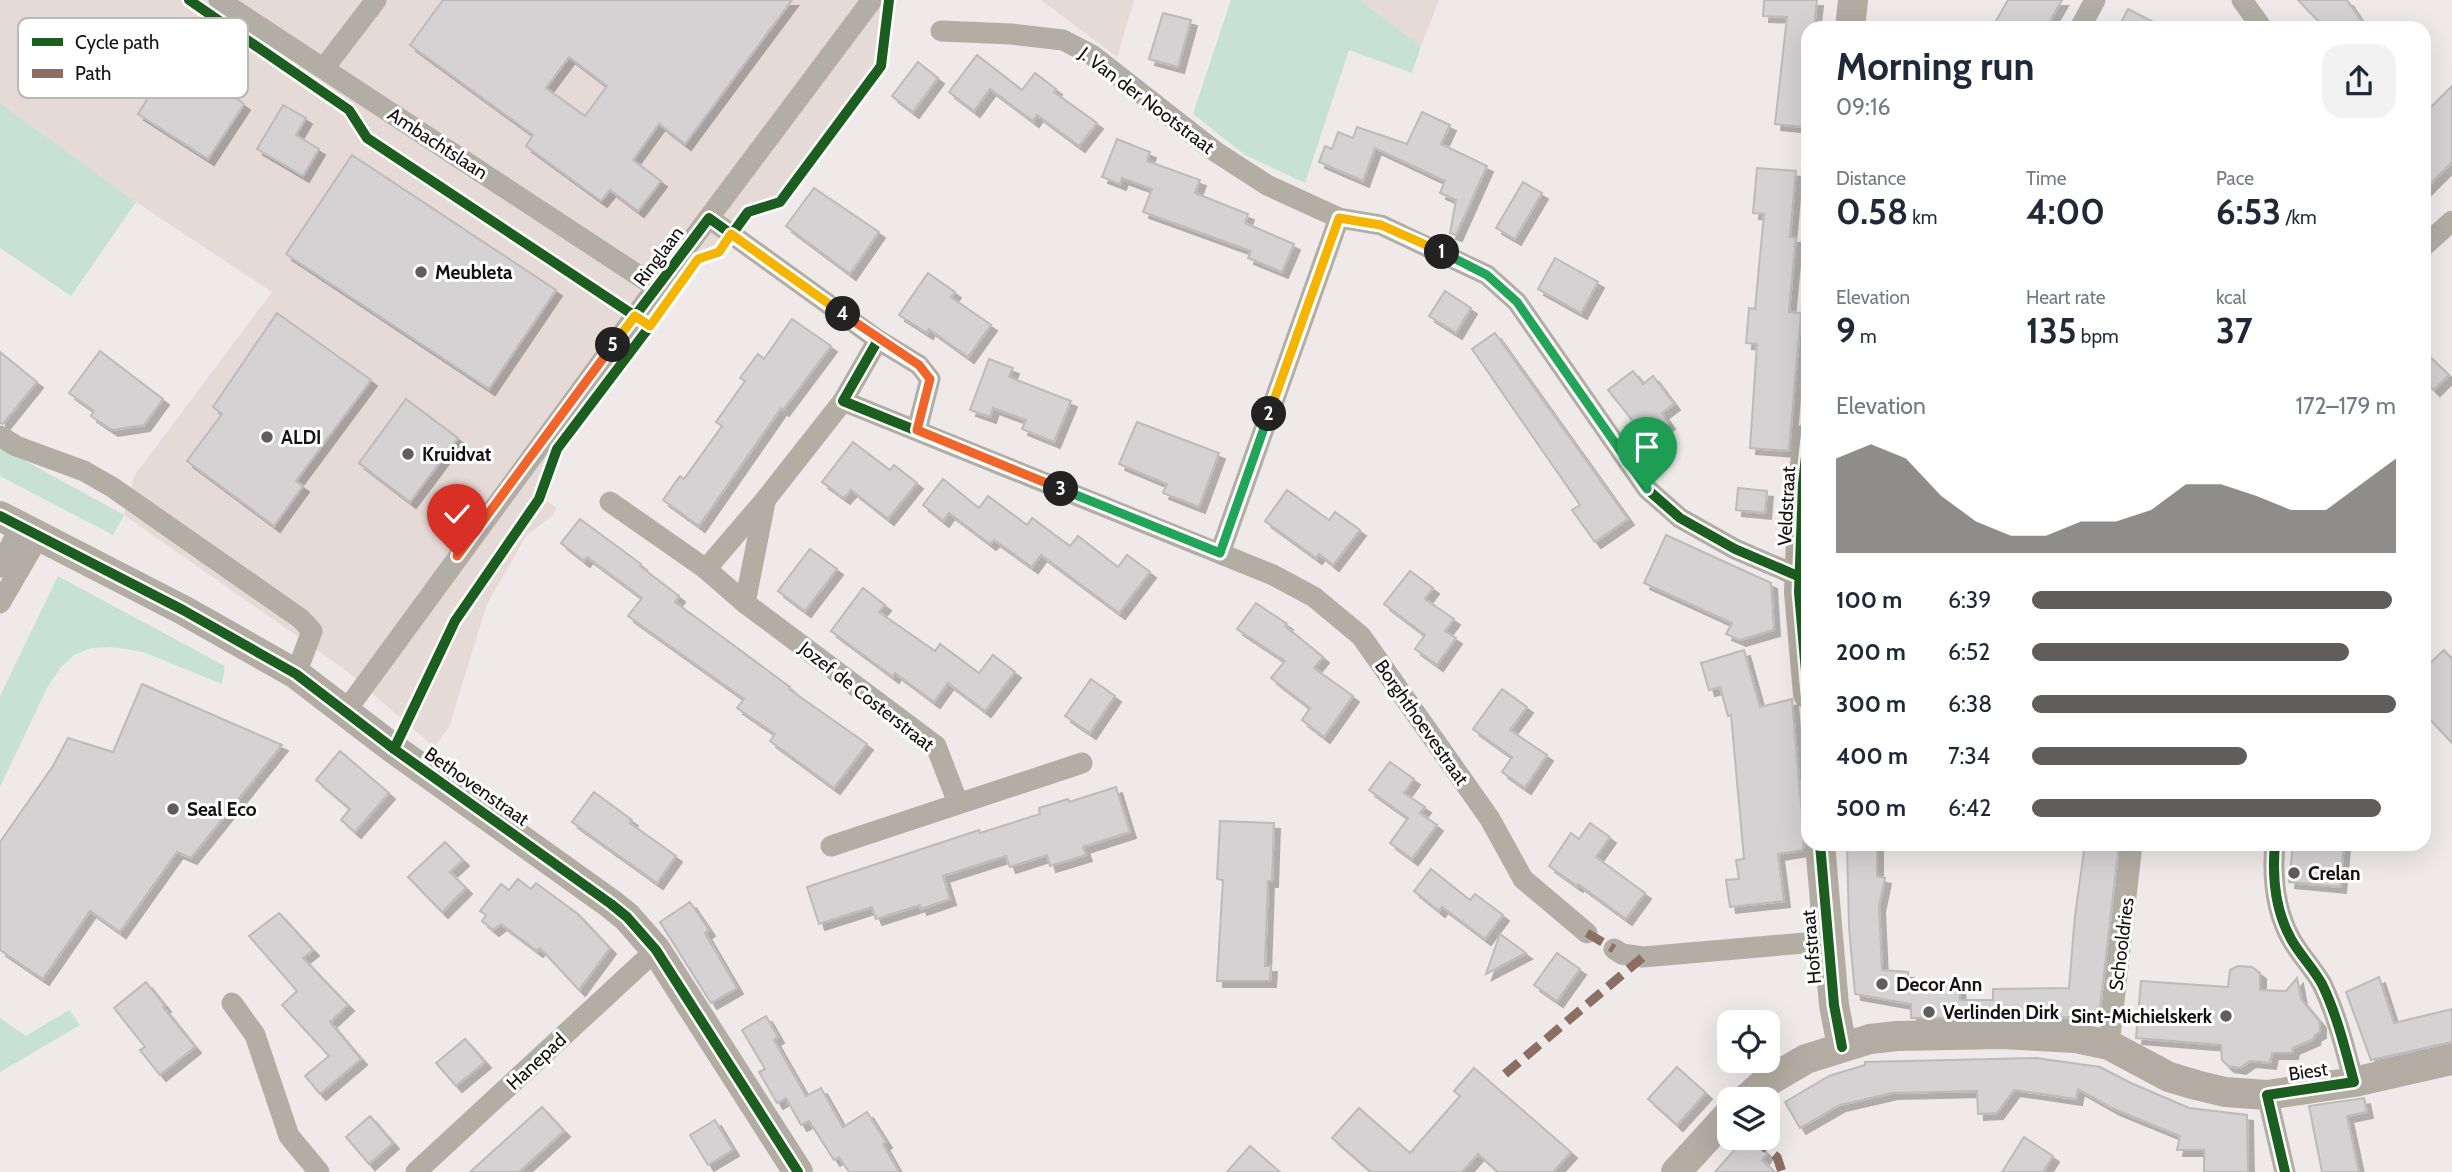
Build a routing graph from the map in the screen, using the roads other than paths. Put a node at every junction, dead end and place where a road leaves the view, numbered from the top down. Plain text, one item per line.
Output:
1 (219, 0) edge
2 (376, 0) edge
3 (872, 0) edge
4 (1853, 0) edge
5 (2095, 0) edge
6 (2242, 0) edge
7 (247, 18) edge
8 (248, 19) edge
9 (1851, 21) edge
10 (2084, 21) edge
11 (2257, 21) edge
12 (941, 31) dead end
13 (324, 68) junction
14 (709, 218) junction
15 (1339, 218) junction
16 (2452, 221) edge
17 (2431, 240) edge
18 (656, 287) junction
19 (878, 340) junction
20 (843, 401) junction
21 (917, 430) junction
22 (0, 436) edge
23 (766, 499) junction
24 (610, 502) dead end
25 (20, 526) edge
26 (1801, 546) edge
27 (1220, 553) junction
28 (0, 567) edge
29 (706, 569) junction
30 (1800, 577) junction
31 (1801, 592) edge
32 (0, 603) edge
33 (745, 603) junction
34 (296, 674) junction
35 (345, 712) junction
36 (1082, 763) dead end
37 (958, 803) junction
38 (831, 846) dead end
39 (1821, 851) edge
40 (2131, 851) edge
41 (2274, 851) edge
42 (1587, 933) dead end
43 (1828, 942) junction
44 (1614, 948) dead end
45 (656, 950) junction
46 (232, 1003) dead end
47 (2109, 1045) junction
48 (1842, 1047) junction
49 (2452, 1060) edge
50 (2354, 1082) junction
51 (1760, 1087) edge
52 (2267, 1095) junction
53 (1717, 1127) edge
54 (320, 1172) edge
55 (416, 1172) edge
56 (798, 1172) edge
57 (1676, 1172) edge
58 (2285, 1172) edge

1 - 7 street, Ambachtslaan
2 - 13 street
3 - 14 street, Ringlaan
4 - 9 main road
5 - 10 street
6 - 11 street
8 - 13 street, Ambachtslaan
12 - 15 street, J. Van der Nootstraat
13 - 18 street, Ambachtslaan
14 - 18 street, Ringlaan
14 - 19 street
15 - 27 street
15 - 30 street, J. Van der Nootstraat
16 - 17 street
18 - 35 street, Ringlaan
19 - 20 street
19 - 21 street
20 - 21 street, Borghthoevestraat
20 - 23 street
21 - 27 street, Borghthoevestraat
22 - 34 street
23 - 29 street
23 - 33 street
24 - 29 street, Jozef de Costerstraat
25 - 28 street
25 - 32 street
25 - 34 main road, Bethovenstraat
26 - 30 main road, Veldstraat
27 - 42 street, Borghthoevestraat
29 - 33 street, Jozef de Costerstraat
30 - 31 main road
33 - 37 street, Jozef de Costerstraat
34 - 35 main road, Bethovenstraat
35 - 45 main road, Bethovenstraat
36 - 37 street
37 - 38 street
39 - 43 main road, Hofstraat
40 - 47 street, Schooldries
41 - 50 street
43 - 44 street, Hofstraat
43 - 48 main road, Hofstraat
45 - 55 street, Hanepad
45 - 56 main road, Bethovenstraat
46 - 54 street
47 - 48 main road, Biest
47 - 52 main road, Biest
48 - 51 main road, Biest
49 - 50 main road, Biest
50 - 52 main road, Biest
52 - 58 street
53 - 57 main road

